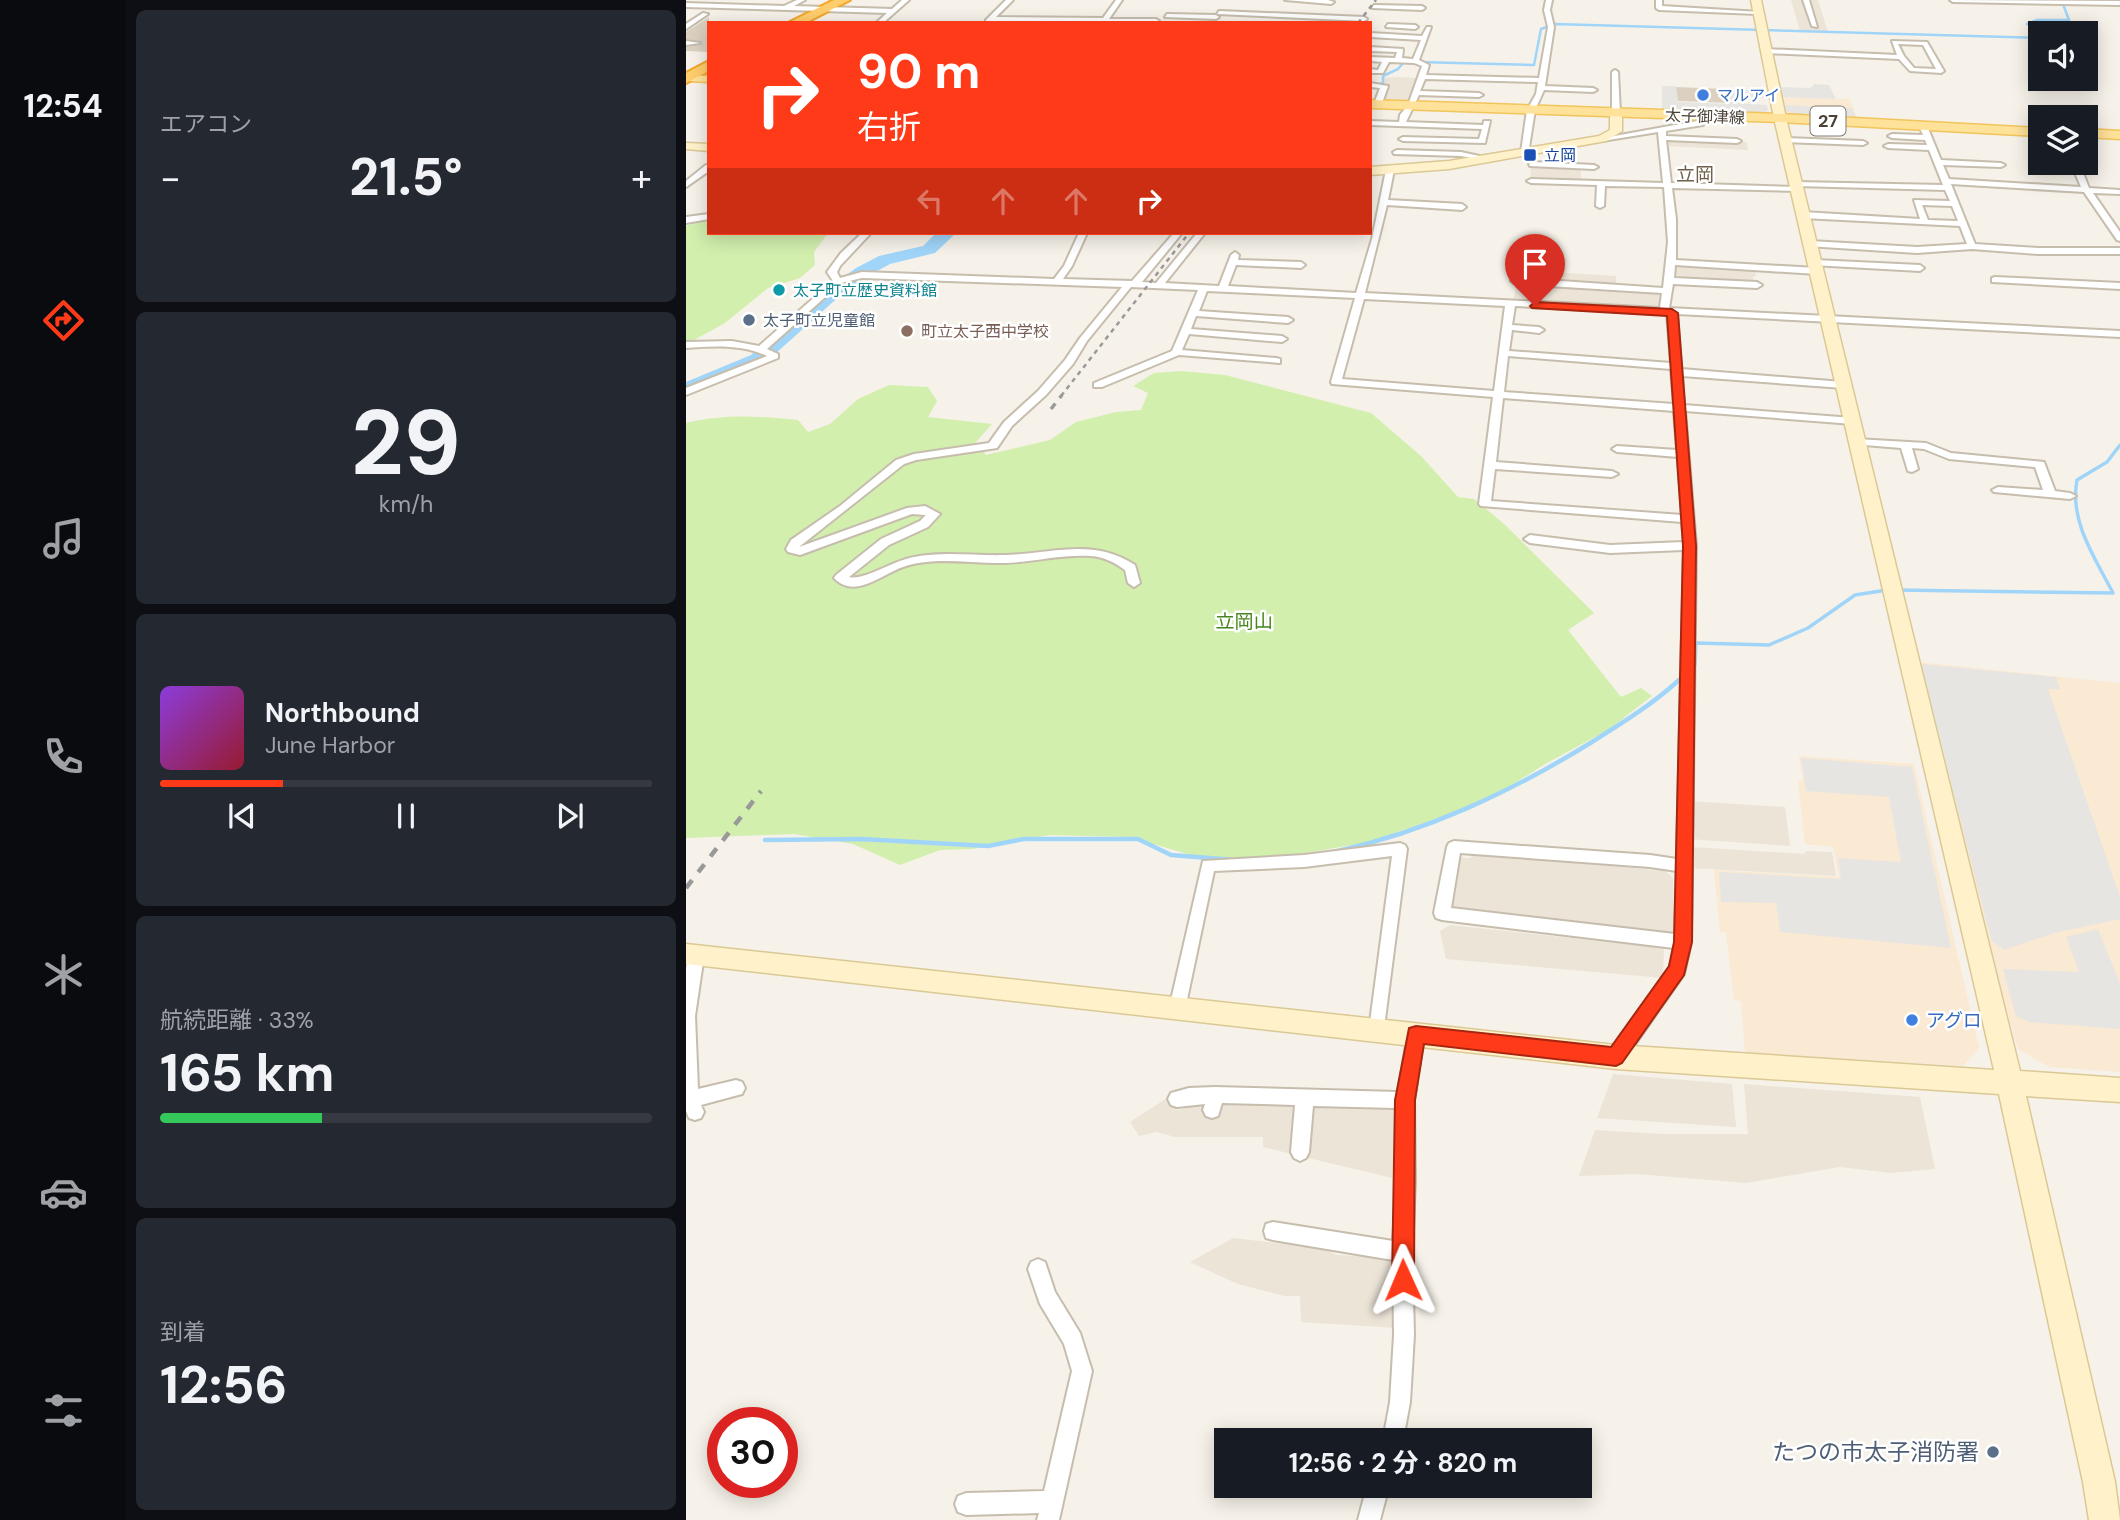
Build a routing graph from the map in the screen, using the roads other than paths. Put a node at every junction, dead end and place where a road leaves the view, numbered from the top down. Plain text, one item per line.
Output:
1 (695, 0) edge
2 (802, 0) edge
3 (844, 0) edge
4 (906, 0) edge
5 (1010, 0) edge
6 (1119, 0) edge
7 (1227, 0) edge
8 (1288, 0) edge
9 (1380, 0) edge
10 (1549, 0) edge
11 (1659, 0) edge
12 (1807, 0) edge
13 (1953, 0) edge
14 (2085, 1) edge
15 (1332, 3) edge
16 (2120, 3) edge
17 (686, 5) edge
18 (1757, 6) edge
19 (1374, 7) junction
20 (790, 8) junction
21 (1422, 8) dead end
22 (823, 9) junction
23 (893, 11) junction
24 (1349, 11) dead end
25 (705, 15) dead end
26 (1167, 16) dead end
27 (1344, 18) junction
28 (1216, 19) edge
29 (1156, 20) dead end
30 (1323, 20) edge
31 (798, 21) edge
32 (881, 21) edge
33 (989, 21) edge
34 (1104, 21) edge
35 (1130, 21) edge
36 (1363, 21) edge
37 (1815, 26) dead end
38 (686, 27) edge
39 (1415, 27) dead end
40 (1429, 28) dead end
41 (1372, 35) edge
42 (1392, 36) junction
43 (1425, 38) junction
44 (686, 40) edge
45 (697, 43) tunnel mouth
46 (1372, 49) edge
47 (1766, 51) junction
48 (1901, 57) junction
49 (1372, 60) edge
50 (1386, 60) junction
51 (1398, 60) junction
52 (1415, 61) junction
53 (707, 66) tunnel mouth
54 (1372, 71) edge
55 (1615, 72) dead end
56 (1422, 76) junction
57 (686, 78) edge
58 (707, 79) edge
59 (1542, 84) junction
60 (1372, 85) edge
61 (1593, 90) dead end
62 (1479, 95) dead end
63 (1414, 99) junction
64 (1374, 104) edge
65 (1531, 110) junction
66 (1616, 113) junction
67 (1701, 116) junction
68 (1780, 118) junction
69 (1372, 122) edge
70 (1402, 123) junction
71 (1926, 132) junction
72 (2028, 132) edge
73 (1662, 134) junction
74 (2098, 134) edge
75 (2120, 135) edge
76 (1892, 136) dead end
77 (1403, 139) dead end
78 (1602, 139) junction
79 (1786, 140) junction
80 (1737, 141) dead end
81 (1863, 143) dead end
82 (686, 146) edge
83 (1888, 146) dead end
84 (707, 148) edge
85 (1931, 148) junction
86 (1525, 152) junction
87 (1489, 159) junction
88 (1938, 162) junction
89 (1533, 164) dead end
90 (2001, 165) dead end
91 (686, 170) edge
92 (705, 171) edge
93 (1372, 171) edge
94 (1387, 171) junction
95 (2080, 175) edge
96 (1531, 181) dead end
97 (1586, 184) junction
98 (1601, 184) junction
99 (686, 185) edge
100 (1947, 185) junction
101 (1797, 186) junction
102 (1666, 187) junction
103 (2086, 189) junction
104 (2120, 192) edge
105 (1385, 202) junction
106 (1954, 204) junction
107 (1462, 206) dead end
108 (1600, 206) dead end
109 (1803, 215) junction
110 (707, 216) edge
111 (1372, 219) edge
112 (1381, 219) junction
113 (686, 220) edge
114 (1925, 222) junction
115 (1962, 223) junction
116 (865, 235) edge
117 (1082, 235) edge
118 (1176, 235) edge
119 (1199, 235) edge
120 (2120, 238) edge
121 (1810, 244) junction
122 (1972, 246) junction
123 (2120, 251) edge
124 (1671, 262) junction
125 (1301, 265) dead end
126 (1816, 267) junction
127 (1920, 268) dead end
128 (1995, 280) dead end
129 (838, 281) junction
130 (1057, 281) junction
131 (1516, 281) dead end
132 (1132, 284) junction
133 (1757, 285) dead end
134 (1158, 286) junction
135 (1669, 286) junction
136 (2116, 286) edge
137 (1203, 289) junction
138 (1223, 290) junction
139 (1358, 297) junction
140 (2120, 298) edge
141 (1510, 305) junction
142 (1668, 312) junction
143 (1193, 313) junction
144 (1288, 320) dead end
145 (1828, 320) junction
146 (1506, 327) junction
147 (1539, 330) dead end
148 (1185, 331) junction
149 (2120, 334) edge
150 (1276, 340) dead end
151 (686, 345) edge
152 (762, 348) junction
153 (1177, 352) junction
154 (1503, 353) junction
155 (1276, 361) dead end
156 (1675, 369) junction
157 (1098, 385) dead end
158 (1843, 385) junction
159 (686, 392) edge
160 (1498, 394) junction
161 (1679, 407) junction
162 (1855, 431) junction
163 (1906, 445) junction
164 (1617, 449) dead end
165 (1682, 454) junction
166 (1489, 465) junction
167 (1912, 469) dead end
168 (1612, 474) dead end
169 (1998, 490) dead end
170 (2050, 494) junction
171 (2070, 496) dead end
172 (1688, 519) junction
173 (1530, 539) dead end
174 (1690, 546) junction
175 (1134, 583) dead end
176 (1684, 866) junction
177 (1683, 942) junction
178 (691, 955) edge
179 (1177, 1009) junction
180 (1377, 1030) junction
181 (1416, 1034) junction
182 (1616, 1057) junction
183 (2010, 1084) junction
184 (736, 1088) dead end
185 (2120, 1090) edge
186 (1305, 1096) junction
187 (1177, 1099) dead end
188 (1405, 1100) junction
189 (1300, 1152) dead end
190 (1273, 1231) dead end
191 (1402, 1252) junction
192 (1038, 1269) dead end
193 (1395, 1428) edge
194 (2110, 1481) edge
195 (1375, 1498) edge
196 (966, 1504) dead end
197 (1049, 1511) edge
198 (1369, 1520) edge
199 (2105, 1520) edge

1 - 17 street
2 - 20 street
3 - 22 highway
4 - 23 street
5 - 33 street
6 - 34 street
7 - 28 street
8 - 15 street
9 - 19 street
10 - 59 street
11 - 18 street
12 - 37 street
13 - 14 street
14 - 16 street
15 - 30 street
17 - 20 street
18 - 47 street
19 - 21 street
19 - 36 street
20 - 22 street
22 - 23 street
22 - 31 highway
23 - 32 street
24 - 27 street
25 - 38 street
26 - 28 street
27 - 30 street
27 - 36 street
28 - 30 street
29 - 35 street
39 - 42 street
40 - 43 street
41 - 42 street
42 - 43 street
43 - 52 street
44 - 45 street
46 - 51 street
47 - 48 street
47 - 68 street
48 - 48 street
49 - 50 street
50 - 51 street
50 - 54 street
51 - 52 street
52 - 56 street
53 - 57 highway
55 - 66 street
56 - 59 street
56 - 63 street
57 - 58 main road
59 - 61 street
59 - 65 street
60 - 64 street
62 - 63 street
63 - 64 main road, 太子御津線 / 27
63 - 65 main road, 太子御津線 / 27
63 - 70 street
65 - 66 main road, 太子御津線 / 27
65 - 86 street
66 - 67 main road, 太子御津線 / 27
66 - 78 street
67 - 68 main road, 太子御津線 / 27
67 - 73 street
68 - 71 main road, 太子御津線 / 27
68 - 79 street
69 - 70 street
70 - 77 street
71 - 72 main road, 太子御津線 / 27
71 - 76 street
71 - 85 street
73 - 78 street
73 - 80 street
73 - 102 street
74 - 75 main road
78 - 86 street
79 - 81 street
79 - 101 street
82 - 84 street
83 - 85 street
85 - 88 street
86 - 87 street
87 - 94 street
87 - 94 street
88 - 90 street
88 - 100 street
89 - 97 street
91 - 92 street
92 - 99 street
93 - 94 street
94 - 105 street
95 - 103 street
96 - 97 street
97 - 98 street
98 - 102 street
98 - 108 street
100 - 101 street
100 - 103 street
100 - 106 street
101 - 102 street
101 - 109 street
102 - 124 street
103 - 104 street
103 - 120 street
105 - 107 street
105 - 112 street
106 - 114 street
106 - 115 street
109 - 114 street
109 - 121 street
110 - 113 street
111 - 112 street
112 - 139 street
114 - 115 street
115 - 122 street
116 - 129 street
117 - 130 street
118 - 132 street
119 - 134 street
121 - 122 street
121 - 126 street
122 - 123 street
124 - 126 street
124 - 135 street
125 - 138 street
126 - 127 street
126 - 145 street
128 - 136 street
129 - 130 street
129 - 152 street
130 - 132 street
131 - 135 street
132 - 134 street
132 - 175 street
133 - 135 street
134 - 137 street
135 - 142 street
136 - 140 street
137 - 138 street
137 - 143 street
138 - 139 street
139 - 141 street
139 - 160 street
141 - 142 street
141 - 146 street
142 - 145 street
142 - 156 street
143 - 144 street
143 - 148 street
145 - 149 street
145 - 158 street
146 - 147 street
146 - 154 street
148 - 150 street
148 - 153 street
151 - 152 street
152 - 159 street
153 - 155 street
153 - 157 street
154 - 156 street
154 - 160 street
156 - 158 street
156 - 161 street
158 - 162 street
160 - 161 street
160 - 166 street
161 - 162 street
161 - 165 street
162 - 163 street
162 - 183 street
163 - 167 street
163 - 170 street
164 - 165 street
165 - 172 street
166 - 168 street
166 - 172 street
169 - 170 street
170 - 171 street
172 - 174 street
173 - 174 street
174 - 176 street
176 - 177 street
176 - 177 street
177 - 182 street
178 - 179 street
178 - 184 street
179 - 180 street
179 - 180 street
180 - 181 street
181 - 182 street
181 - 188 street
182 - 183 street
183 - 185 street
183 - 194 street
186 - 187 street
186 - 188 street
186 - 189 street
188 - 191 street
190 - 191 street
191 - 193 street
192 - 197 street
194 - 199 street
195 - 198 street
196 - 197 street

